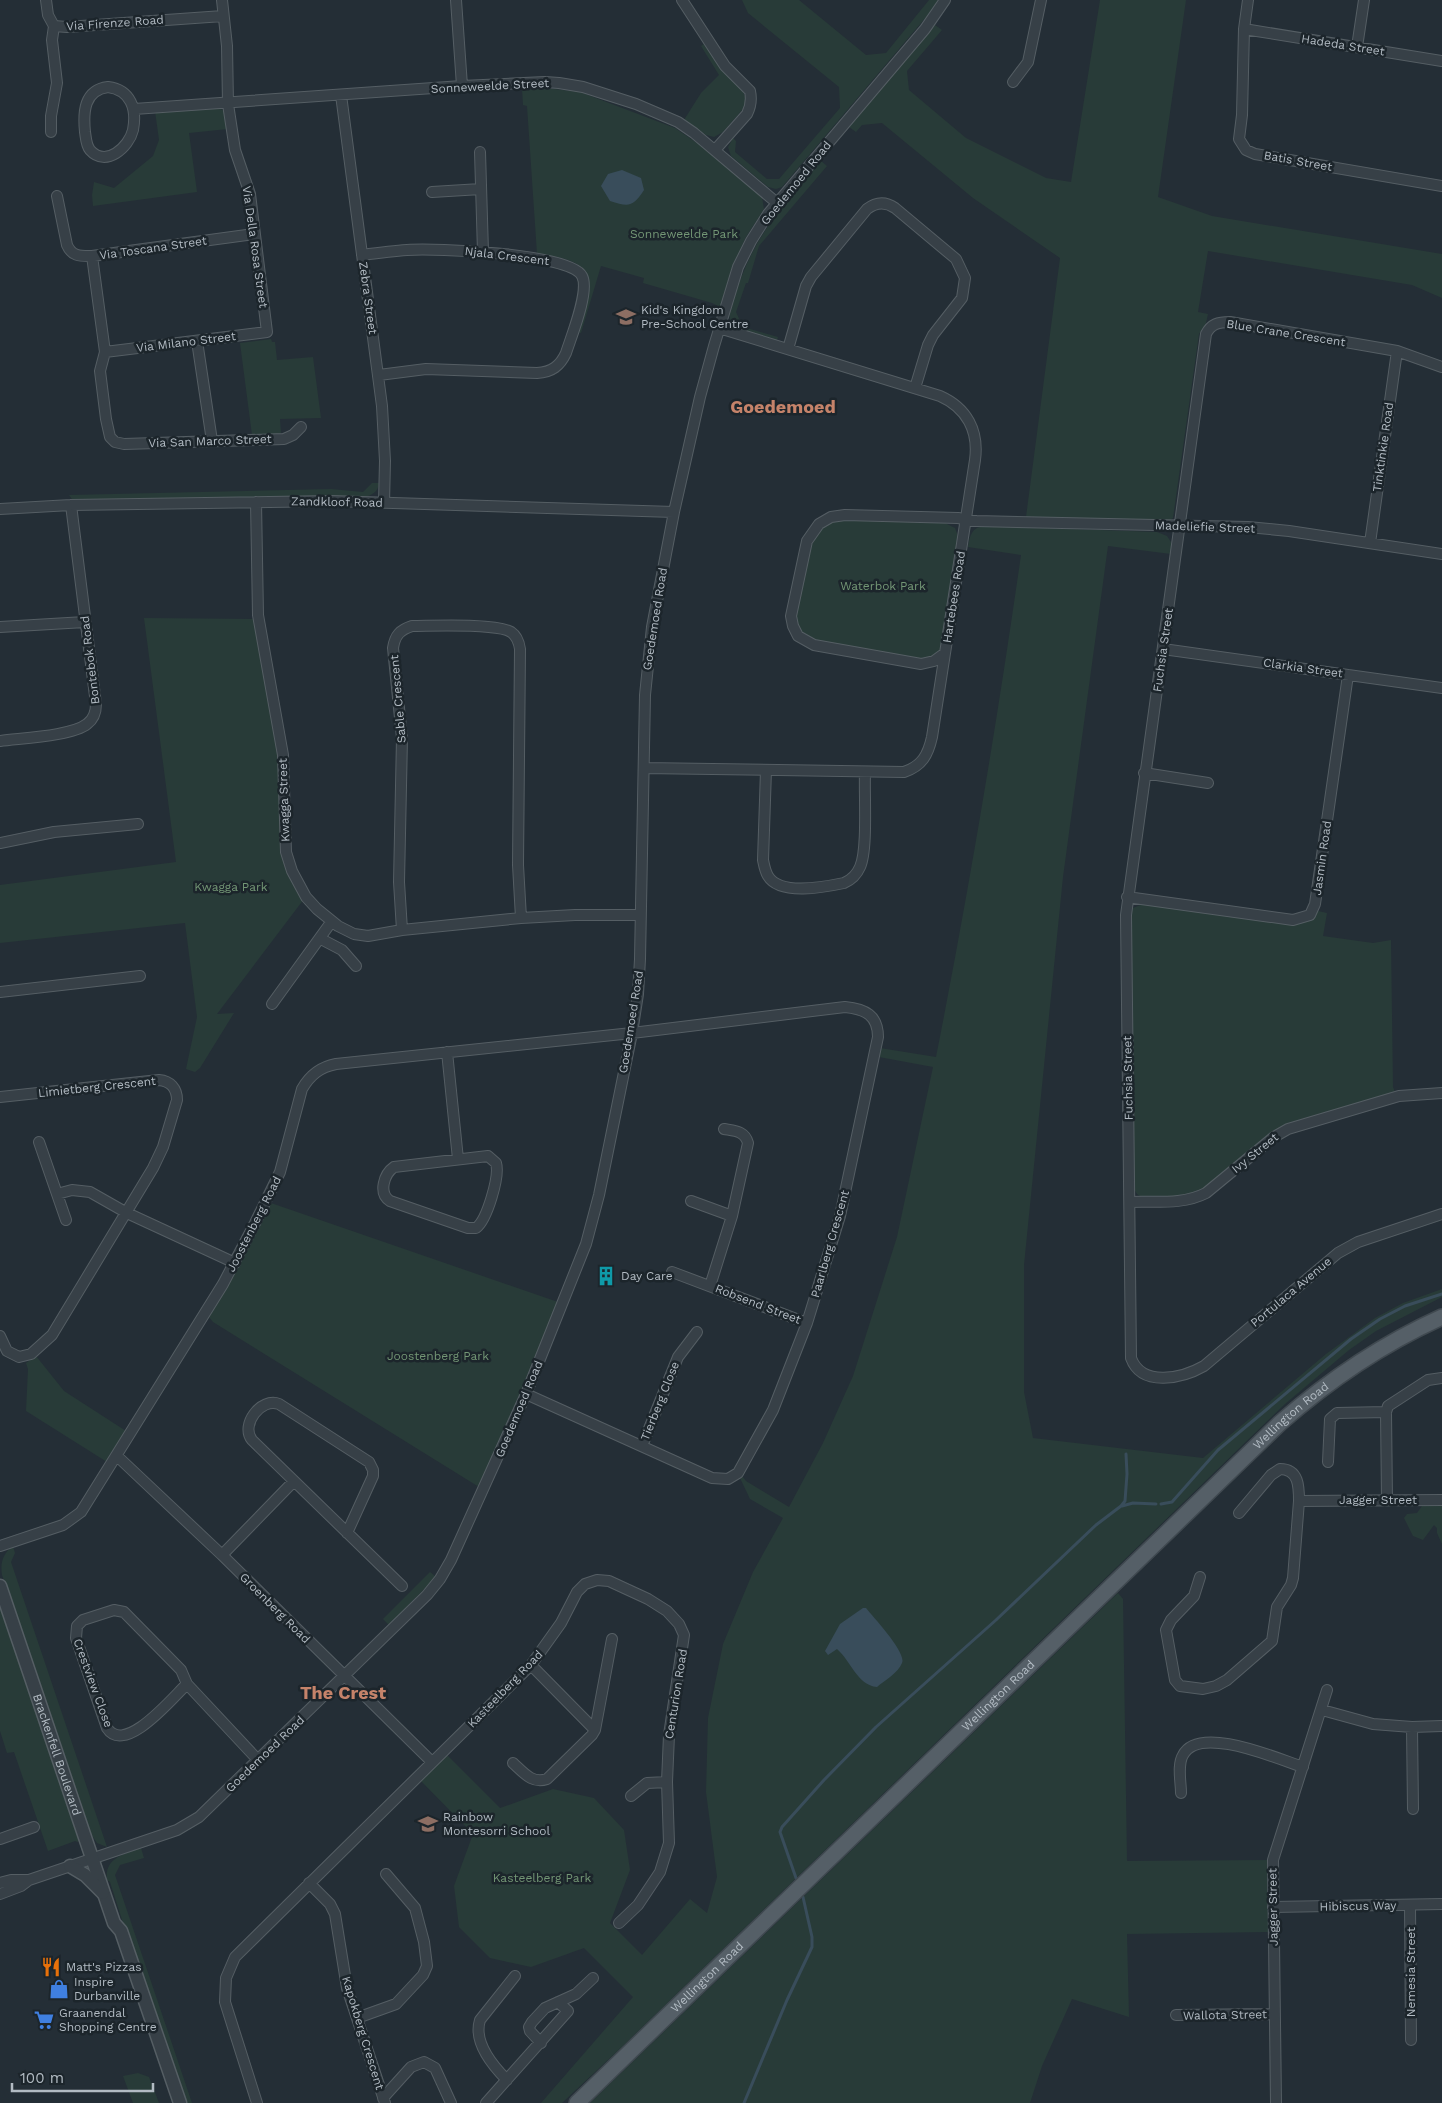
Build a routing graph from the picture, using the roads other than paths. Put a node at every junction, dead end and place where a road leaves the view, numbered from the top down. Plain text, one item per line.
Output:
1 (46, 0) edge
2 (222, 0) edge
3 (456, 0) edge
4 (682, 0) edge
5 (945, 0) edge
6 (1041, 0) edge
7 (1248, 0) edge
8 (1364, 0) edge
9 (223, 16) junction
10 (54, 26) junction
11 (1244, 28) junction
12 (1357, 47) junction
13 (1442, 61) edge
14 (1013, 82) dead end
15 (462, 86) junction
16 (341, 95) junction
17 (228, 104) junction
18 (134, 110) junction
19 (51, 132) dead end
20 (715, 150) junction
21 (480, 152) dead end
22 (1442, 186) edge
23 (481, 189) junction
24 (432, 192) dead end
25 (56, 196) dead end
26 (777, 203) junction
27 (254, 234) junction
28 (483, 252) junction
29 (362, 255) junction
30 (92, 256) junction
31 (719, 328) junction
32 (267, 332) joint
33 (197, 341) junction
34 (788, 349) junction
35 (1397, 351) junction
36 (105, 352) junction
37 (1442, 366) edge
38 (379, 375) junction
39 (915, 388) junction
40 (301, 428) dead end
41 (212, 441) junction
42 (116, 442) joint
43 (256, 502) junction
44 (384, 502) junction
45 (71, 505) junction
46 (0, 510) edge
47 (674, 512) junction
48 (967, 520) junction
49 (1179, 526) junction
50 (1370, 543) junction
51 (1442, 554) edge
52 (85, 622) junction
53 (0, 627) edge
54 (1163, 649) junction
55 (945, 653) junction
56 (1348, 675) junction
57 (1442, 688) edge
58 (0, 741) edge
59 (644, 768) junction
60 (766, 770) junction
61 (865, 772) junction
62 (1144, 773) junction
63 (1208, 783) dead end
64 (138, 824) dead end
65 (0, 843) edge
66 (1127, 897) junction
67 (640, 916) junction
68 (521, 918) junction
69 (332, 921) junction
70 (402, 930) junction
71 (321, 939) junction
72 (356, 966) dead end
73 (140, 976) dead end
74 (0, 992) edge
75 (272, 1004) dead end
76 (632, 1032) junction
77 (447, 1052) junction
78 (1442, 1093) edge
79 (0, 1097) edge
80 (724, 1129) dead end
81 (39, 1142) dead end
82 (458, 1159) junction
83 (57, 1194) junction
84 (691, 1201) dead end
85 (1130, 1202) junction
86 (126, 1213) junction
87 (1442, 1214) edge
88 (732, 1216) junction
89 (66, 1220) dead end
90 (234, 1263) junction
91 (672, 1272) dead end
92 (710, 1286) junction
93 (1442, 1317) edge
94 (807, 1323) junction
95 (697, 1332) dead end
96 (0, 1336) edge
97 (1148, 1376) joint
98 (1442, 1378) edge
99 (526, 1394) junction
100 (1386, 1412) junction
101 (642, 1446) junction
102 (117, 1456) junction
103 (1328, 1462) dead end
104 (294, 1480) junction
105 (1387, 1500) junction
106 (1442, 1500) edge
107 (1300, 1501) junction
108 (1239, 1513) dead end
109 (347, 1533) junction
110 (0, 1546) edge
111 (222, 1555) junction
112 (1200, 1577) dead end
113 (0, 1586) edge
114 (402, 1586) dead end
115 (667, 1611) joint
116 (612, 1639) dead end
117 (531, 1665) junction
118 (344, 1676) junction
119 (187, 1684) junction
120 (1327, 1690) dead end
121 (1322, 1710) junction
122 (1442, 1726) edge
123 (1412, 1727) junction
124 (595, 1730) junction
125 (258, 1760) junction
126 (432, 1762) junction
127 (514, 1763) dead end
128 (1303, 1767) junction
129 (667, 1782) junction
130 (1181, 1793) dead end
131 (631, 1796) dead end
132 (1413, 1809) dead end
133 (34, 1827) dead end
134 (0, 1838) edge
135 (92, 1859) junction
136 (70, 1866) junction
137 (386, 1874) dead end
138 (29, 1880) junction
139 (0, 1882) edge
140 (309, 1883) junction
141 (0, 1894) edge
142 (105, 1894) junction
143 (1442, 1904) edge
144 (1410, 1905) junction
145 (1273, 1907) junction
146 (114, 1923) junction
147 (619, 1923) dead end
148 (515, 1976) dead end
149 (593, 1978) dead end
150 (558, 2002) junction
151 (1275, 2014) junction
152 (1176, 2015) dead end
153 (357, 2018) junction
154 (1411, 2040) dead end
155 (541, 2043) junction
156 (507, 2080) junction
157 (384, 2101) edge
158 (172, 2103) edge
159 (180, 2103) edge
160 (257, 2103) edge
161 (451, 2103) edge
162 (486, 2103) edge
163 (577, 2103) edge
164 (1276, 2103) edge

1 - 10 street
2 - 9 street, Via Della Rosa Street
3 - 15 street
4 - 20 street
5 - 26 street, Goedemoed Road
6 - 14 street
7 - 11 street, Batis Street
8 - 12 street
9 - 10 street, Via Firenze Road
9 - 17 street, Via Della Rosa Street
10 - 19 street, Via Firenze Road
11 - 12 street, Hadeda Street
11 - 22 street, Batis Street
12 - 13 street, Hadeda Street
15 - 16 street, Sonneweelde Street
15 - 20 street, Sonneweelde Street
16 - 17 street, Sonneweelde Street
16 - 29 street, Zebra Street
17 - 18 street, Sonneweelde Street
17 - 27 street, Via Della Rosa Street
18 - 18 street
20 - 26 street, Sonneweelde Street
21 - 23 street
23 - 24 street
23 - 28 street
25 - 30 street
26 - 31 street, Goedemoed Road
27 - 30 street, Via Toscana Street
27 - 32 street, Via Della Rosa Street
28 - 29 street, Njala Crescent
28 - 38 street, Njala Crescent
29 - 38 street, Zebra Street
30 - 36 street, Via Toscana Street
31 - 34 street, Hartebees Road
31 - 47 street, Goedemoed Road
32 - 33 street, Via Milano Street
33 - 36 street, Via Milano Street
33 - 41 street
34 - 39 street, Hartebees Road
34 - 39 street
35 - 37 street, Blue Crane Crescent
35 - 49 street, Blue Crane Crescent
35 - 50 street, Tinktinkie Road
36 - 42 street, Via Toscana Street
38 - 44 street, Zebra Street
39 - 48 street, Hartebees Road
40 - 41 street, Via San Marco Street
41 - 42 street, Via San Marco Street
43 - 44 street, Zandkloof Road
43 - 45 street, Zandkloof Road
43 - 69 street, Kwagga Street
44 - 47 street, Zandkloof Road
45 - 46 street, Zandkloof Road
45 - 52 street, Bontebok Road
47 - 59 street, Goedemoed Road
48 - 49 street, Madeliefie Street
48 - 55 street, Hartebees Road
48 - 55 street, Madeliefie Street
49 - 50 street, Madeliefie Street
49 - 54 street, Fuchsia Street
50 - 51 street, Madeliefie Street
52 - 53 street
52 - 58 street, Bontebok Road
54 - 56 street, Clarkia Street
54 - 62 street, Fuchsia Street
55 - 61 street, Hartebees Road
56 - 57 street, Clarkia Street
56 - 66 street, Jasmin Road
59 - 60 street, Hartebees Road
59 - 67 street, Goedemoed Road
60 - 61 street, Hartebees Road
60 - 61 street
62 - 63 street
62 - 66 street, Fuchsia Street
64 - 65 street
66 - 85 street, Fuchsia Street
67 - 68 street, Kwagga Street
67 - 76 street, Goedemoed Road
68 - 70 street, Kwagga Street
68 - 70 street, Sable Crescent
69 - 70 street, Kwagga Street
69 - 71 street
71 - 72 street
71 - 75 street
73 - 74 street
76 - 77 street, Joostenberg Road
76 - 94 street, Paarlberg Crescent
76 - 99 street, Goedemoed Road
77 - 82 street
77 - 90 street, Joostenberg Road
78 - 85 street, Ivy Street
79 - 86 street, Limietberg Crescent
80 - 88 street, Robsend Street
81 - 83 street
82 - 82 street
83 - 86 street
83 - 89 street
84 - 88 street
85 - 97 street, Fuchsia Street
86 - 90 street
86 - 96 street, Limietberg Crescent
87 - 97 street, Portulaca Avenue
88 - 92 street, Robsend Street
90 - 102 street, Joostenberg Road
91 - 92 street, Robsend Street
92 - 94 street, Robsend Street
93 - 163 main road, Wellington Road
94 - 101 street, Paarlberg Crescent
95 - 101 street, Tierberg Close
98 - 100 street
99 - 101 street, Paarlberg Crescent
99 - 118 street, Goedemoed Road
100 - 103 street
100 - 105 street
102 - 110 street, Joostenberg Road
102 - 111 street, Groenberg Road
104 - 109 street
104 - 109 street
104 - 111 street
105 - 106 street, Jagger Street
105 - 107 street, Jagger Street
107 - 108 street
107 - 112 street
109 - 114 street
111 - 118 street, Groenberg Road
113 - 135 street, Brackenfell Boulevard
115 - 117 street, Kasteelberg Road
115 - 129 street, Centurion Road
116 - 124 street
117 - 124 street
117 - 126 street, Kasteelberg Road
118 - 125 street, Goedemoed Road
118 - 126 street, Groenberg Road
119 - 119 street, Crestview Close
119 - 125 street, Crestview Close
120 - 121 street, Jagger Street
121 - 123 street
121 - 128 street, Jagger Street
122 - 123 street
123 - 132 street
124 - 127 street
125 - 135 street, Goedemoed Road
126 - 140 street
128 - 130 street
128 - 145 street, Jagger Street
129 - 131 street
129 - 147 street, Centurion Road
133 - 134 street
135 - 136 street, Goedemoed Road
135 - 142 street, Brackenfell Boulevard
136 - 138 street, Goedemoed Road
136 - 142 street
137 - 153 street
138 - 139 street
138 - 141 street
140 - 153 street, Kapokberg Crescent
140 - 160 street
142 - 146 street, Brackenfell Boulevard
143 - 144 street, Hibiscus Way
144 - 145 street, Hibiscus Way
144 - 154 street, Nemesia Street
145 - 151 street, Jagger Street
146 - 158 street, Brackenfell Boulevard
146 - 159 street, Brackenfell Boulevard
148 - 156 street
149 - 150 street
150 - 155 street
150 - 155 street
151 - 152 street, Wallota Street
151 - 164 street, Jagger Street
153 - 157 street, Kapokberg Crescent
155 - 156 street
156 - 162 street
157 - 161 street

